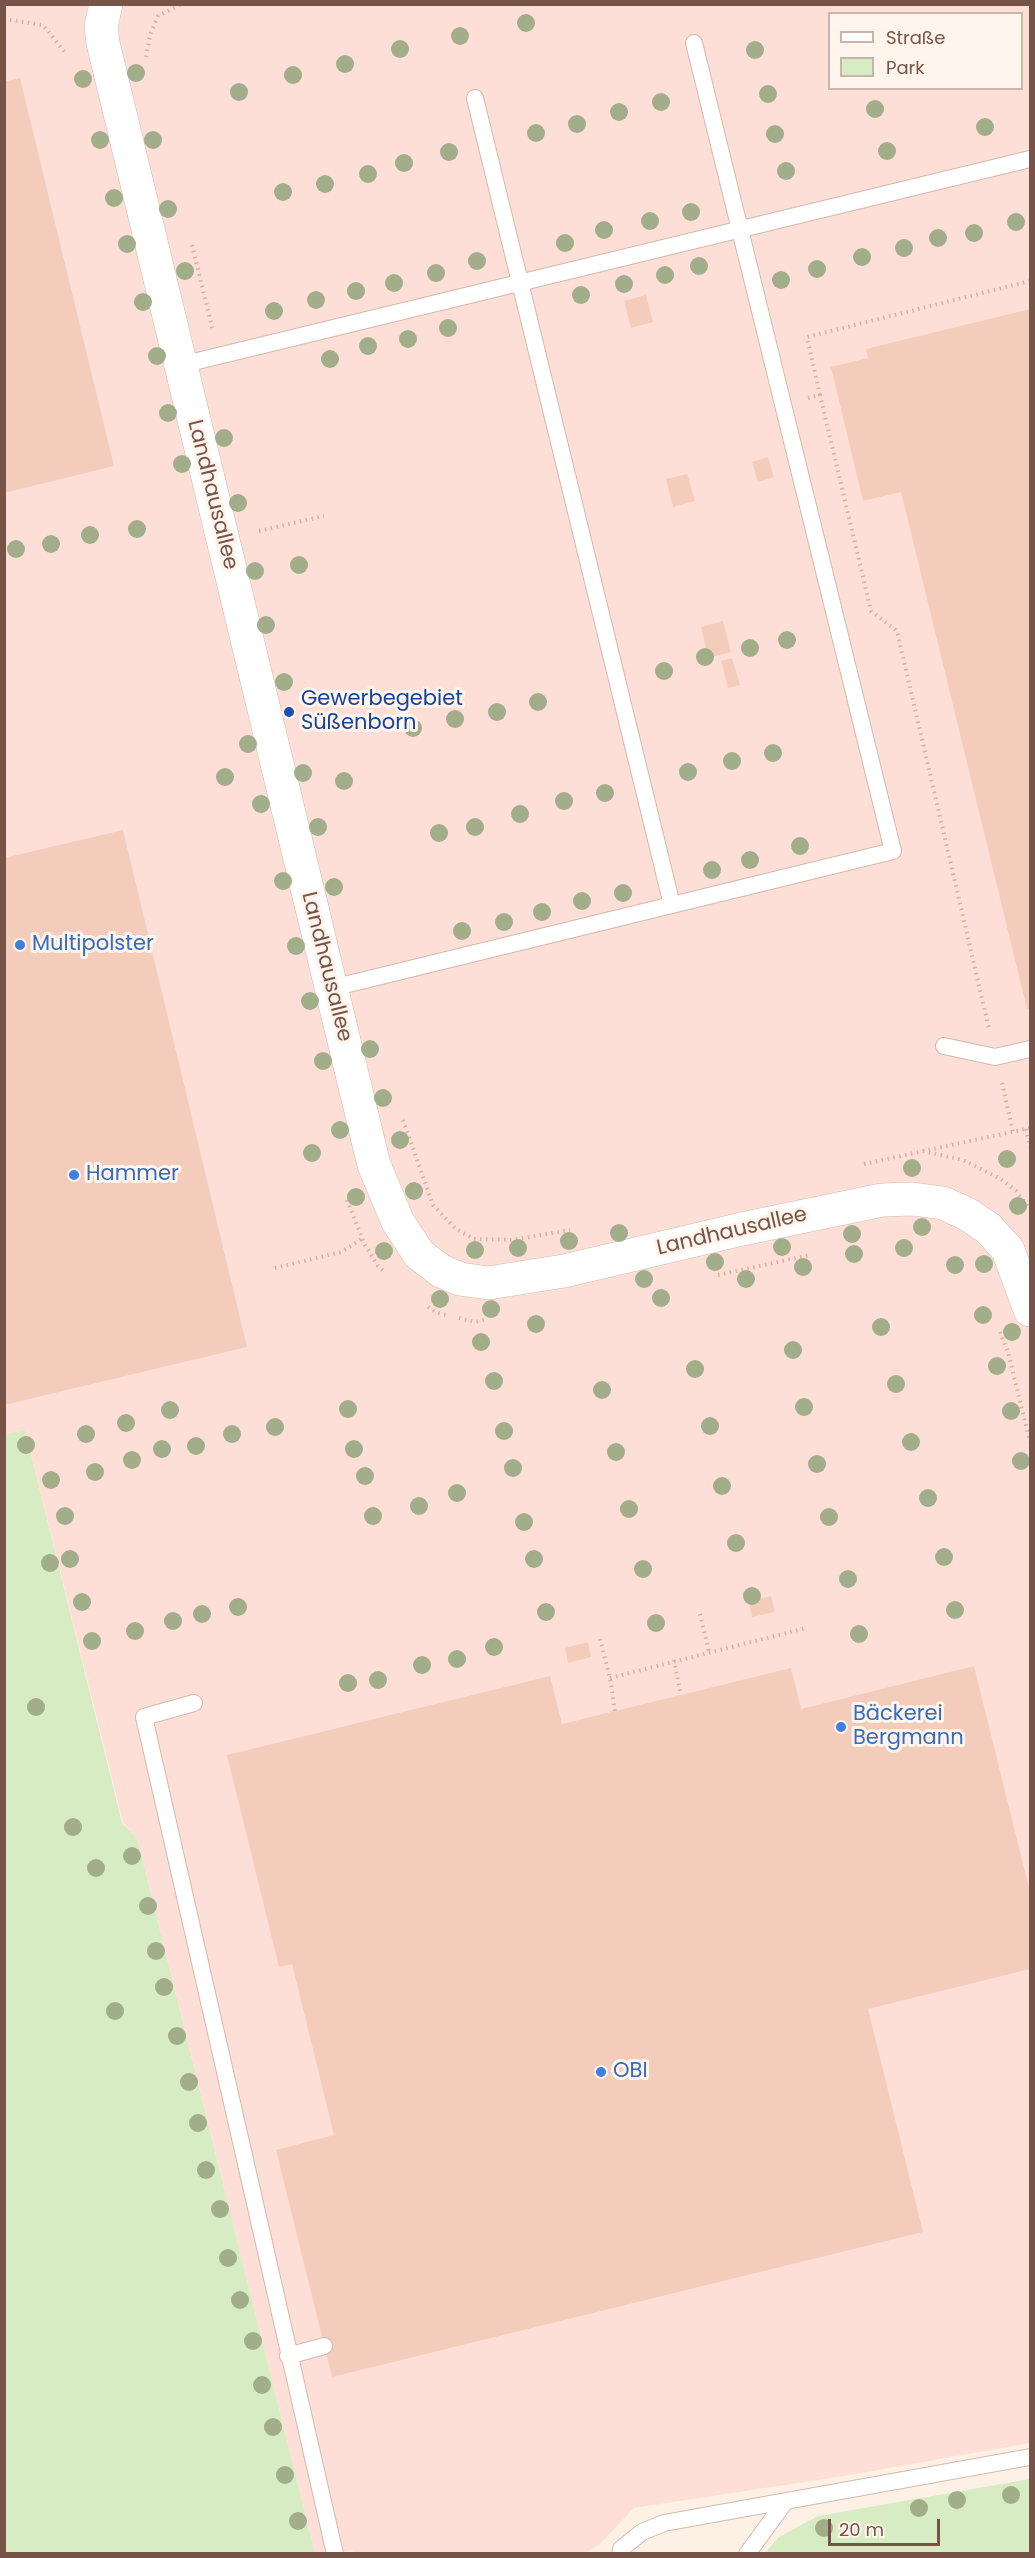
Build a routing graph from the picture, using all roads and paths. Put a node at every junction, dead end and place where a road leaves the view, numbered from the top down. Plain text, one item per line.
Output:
1 (106, 4) edge
2 (181, 4) edge
3 (4, 19) edge
4 (694, 43) dead end
5 (74, 62) dead end
6 (148, 65) dead end
7 (475, 98) dead end
8 (1030, 159) edge
9 (740, 230) junction
10 (191, 240) dead end
11 (1030, 281) edge
12 (520, 283) junction
13 (219, 356) junction
14 (181, 365) junction
15 (820, 395) junction
16 (783, 404) junction
17 (324, 516) dead end
18 (256, 519) dead end
19 (259, 531) junction
20 (262, 543) dead end
21 (672, 905) junction
22 (332, 988) junction
23 (944, 1046) dead end
24 (1030, 1049) edge
25 (995, 1057) junction
26 (399, 1110) dead end
27 (1028, 1129) edge
28 (1014, 1132) junction
29 (1030, 1147) edge
30 (920, 1150) junction
31 (862, 1165) dead end
32 (346, 1197) dead end
33 (433, 1205) junction
34 (1030, 1209) edge
35 (398, 1222) junction
36 (571, 1229) dead end
37 (362, 1239) junction
38 (818, 1253) dead end
39 (274, 1268) dead end
40 (716, 1275) dead end
41 (393, 1279) dead end
42 (426, 1305) dead end
43 (1030, 1310) edge
44 (486, 1320) dead end
45 (996, 1322) dead end
46 (1030, 1442) edge
47 (700, 1614) dead end
48 (806, 1628) dead end
49 (600, 1639) dead end
50 (709, 1652) junction
51 (674, 1660) junction
52 (610, 1678) junction
53 (681, 1695) dead end
54 (194, 1703) dead end
55 (615, 1712) dead end
56 (324, 2346) dead end
57 (288, 2356) junction
58 (1030, 2457) edge
59 (785, 2502) junction
60 (335, 2553) edge
61 (620, 2553) edge
62 (747, 2553) edge

1 - 14 street, Landhausallee
2 - 6 path
3 - 5 path
4 - 9 lane
7 - 12 lane
8 - 9 lane
9 - 12 lane
9 - 16 lane
10 - 13 path
11 - 15 path
12 - 13 lane
12 - 21 lane
13 - 14 lane
14 - 22 street, Landhausallee
15 - 16 path
15 - 25 path
16 - 21 lane
17 - 19 path
18 - 19 path
19 - 20 path
21 - 22 lane
22 - 35 street, Landhausallee
23 - 25 lane
24 - 25 lane
25 - 28 path
26 - 33 path
27 - 28 path
27 - 29 path
28 - 30 path
30 - 31 path
30 - 34 path
32 - 37 path
33 - 35 path
33 - 36 path
35 - 37 path
35 - 43 street, Landhausallee
37 - 39 path
37 - 41 path
38 - 40 path
42 - 44 path
45 - 46 path
47 - 50 path
48 - 50 path
49 - 52 path
50 - 51 path
51 - 52 path
51 - 53 path
52 - 55 path
54 - 57 lane
56 - 57 lane
57 - 60 lane
58 - 59 lane
59 - 61 lane
59 - 62 lane

